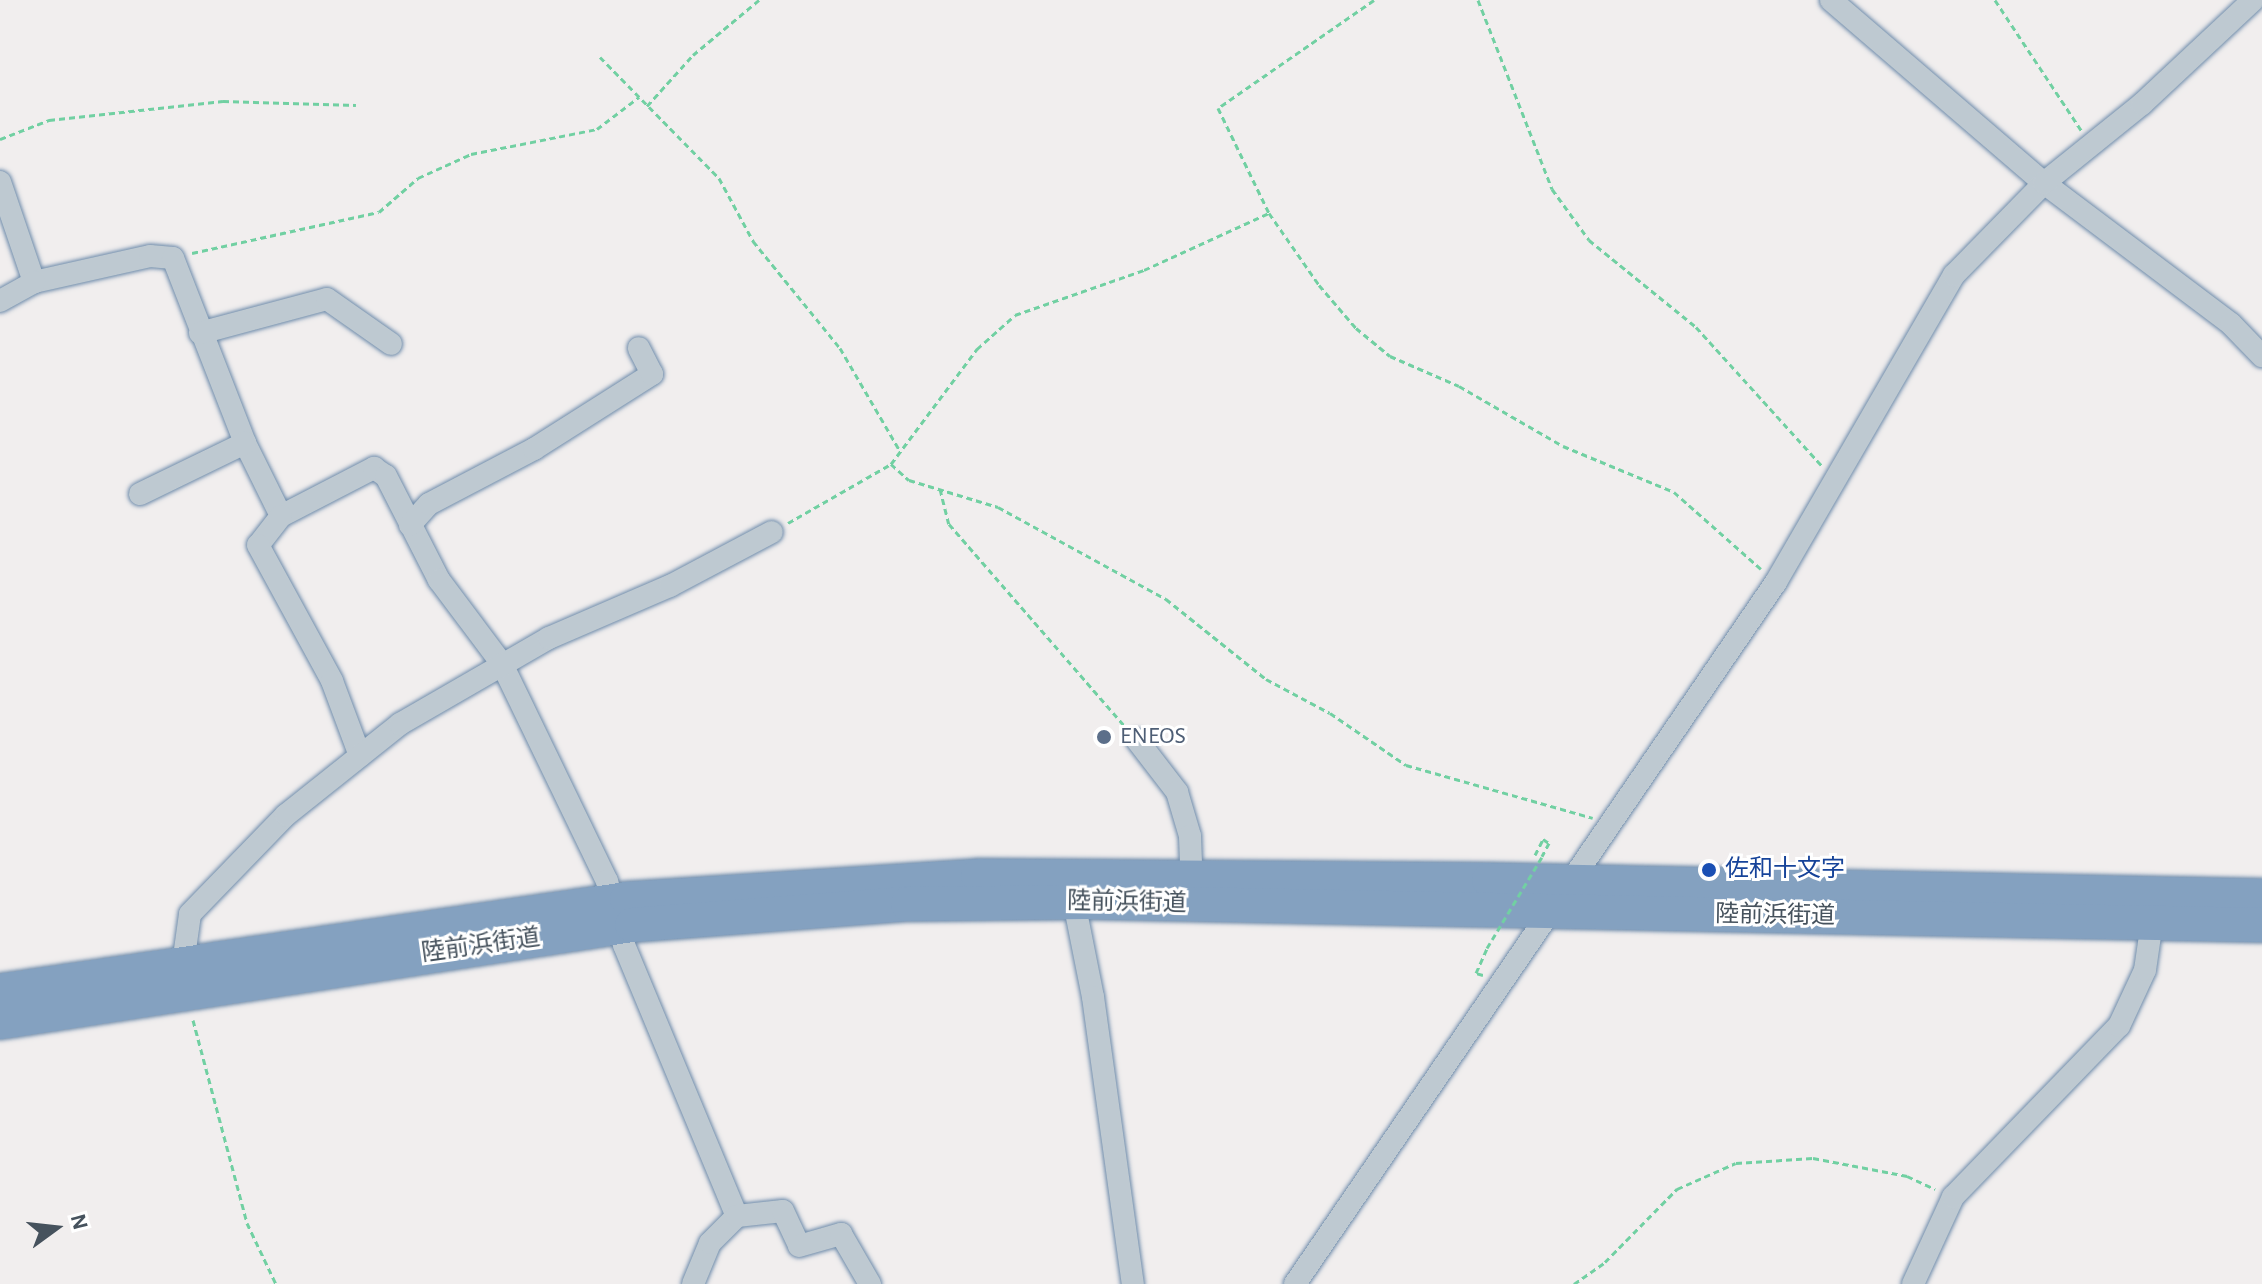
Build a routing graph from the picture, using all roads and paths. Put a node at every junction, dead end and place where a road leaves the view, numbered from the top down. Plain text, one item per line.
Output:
1 (759, 0) edge
2 (1374, 0) edge
3 (1478, 0) edge
4 (1831, 0) edge
5 (1995, 0) edge
6 (2253, 0) edge
7 (600, 57) dead end
8 (639, 97) junction
9 (356, 105) dead end
10 (647, 106) junction
11 (0, 139) edge
12 (2091, 146) junction
13 (0, 182) edge
14 (2044, 183) junction
15 (1269, 213) junction
16 (173, 258) junction
17 (34, 282) junction
18 (0, 301) edge
19 (200, 333) junction
20 (391, 344) dead end
21 (639, 348) dead end
22 (2262, 356) edge
23 (245, 443) junction
24 (901, 453) junction
25 (891, 464) junction
26 (1837, 479) junction
27 (940, 489) junction
28 (140, 494) dead end
29 (281, 516) junction
30 (410, 525) junction
31 (772, 532) joint
32 (1776, 582) junction
33 (502, 664) junction
34 (1137, 740) joint
35 (360, 756) junction
36 (1608, 822) junction
37 (1531, 862) dead end
38 (1567, 882) junction
39 (1192, 890) junction
40 (2262, 896) edge
41 (1074, 902) junction
42 (1549, 911) junction
43 (615, 914) junction
44 (2152, 922) junction
45 (2262, 925) edge
46 (1492, 958) dead end
47 (185, 979) junction
48 (0, 991) edge
49 (0, 1022) edge
50 (1953, 1197) junction
51 (737, 1216) junction
52 (276, 1284) edge
53 (693, 1284) edge
54 (870, 1284) edge
55 (1133, 1284) edge
56 (1295, 1284) edge
57 (1574, 1284) edge
58 (1913, 1284) edge

1 - 10 path
2 - 15 path
3 - 26 path
4 - 14 street
5 - 12 path
6 - 12 street
7 - 8 path
8 - 10 path
8 - 16 path
9 - 11 path
10 - 24 path
12 - 14 street
13 - 17 street
14 - 22 street
14 - 26 street
15 - 24 path
15 - 32 path
16 - 17 street
16 - 19 street
17 - 18 street
19 - 20 street
19 - 23 street
21 - 30 street
23 - 28 street
23 - 29 street
24 - 25 path
25 - 27 path
25 - 31 path
26 - 32 street
27 - 34 path
27 - 36 path
29 - 30 street
29 - 35 street
30 - 33 street
31 - 33 street
32 - 36 street
33 - 35 street
33 - 43 street
34 - 39 street
35 - 47 street
36 - 38 street
37 - 46 path, bridge
38 - 39 highway, 陸前浜街道
38 - 40 highway, 陸前浜街道
38 - 42 street
39 - 41 highway, 陸前浜街道
39 - 42 highway, 陸前浜街道
39 - 43 highway, 陸前浜街道
41 - 43 highway, 陸前浜街道
41 - 55 street
42 - 44 highway, 陸前浜街道
42 - 56 street
43 - 47 highway, 陸前浜街道
43 - 51 street
44 - 45 highway, 陸前浜街道
44 - 50 street
47 - 48 highway, 陸前浜街道
47 - 49 highway, 陸前浜街道
47 - 52 path
50 - 57 path
50 - 58 street
51 - 53 street
51 - 54 street

